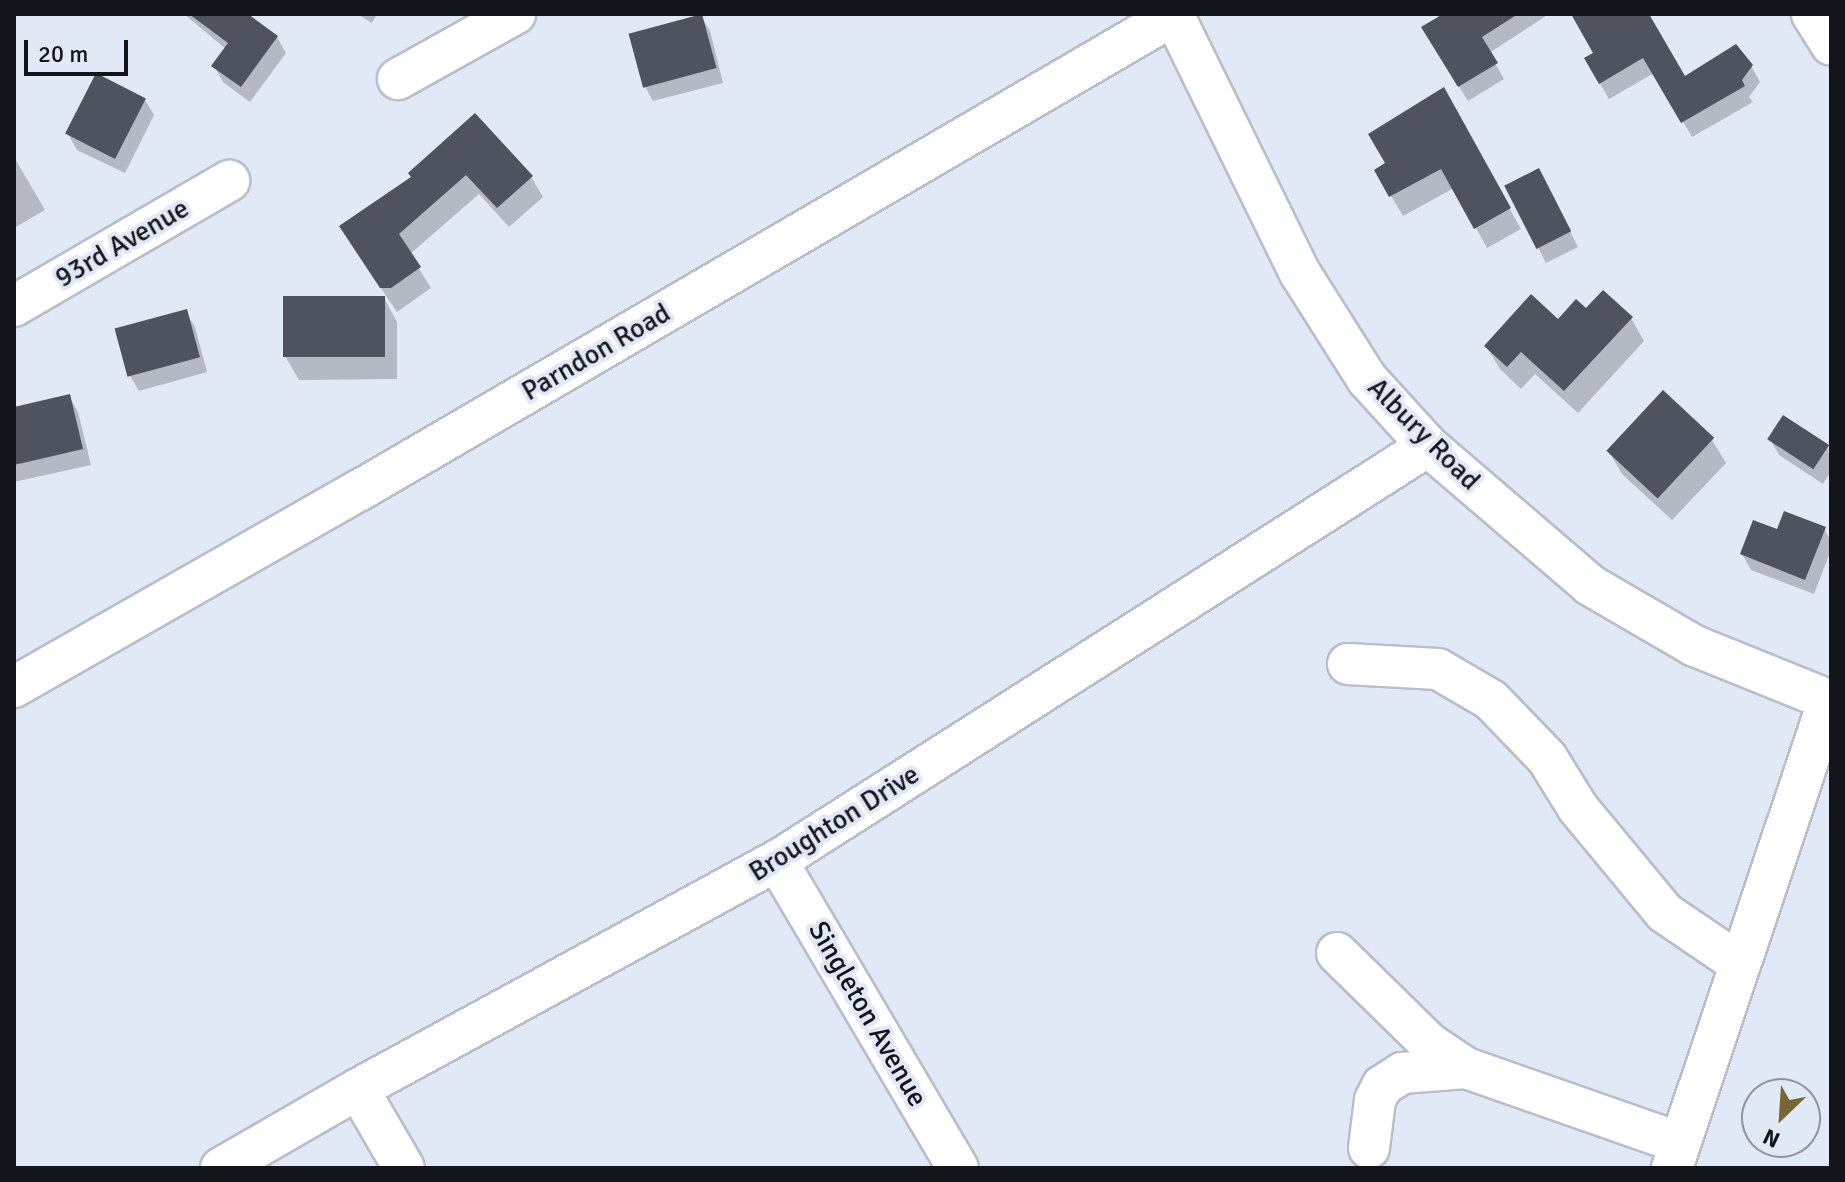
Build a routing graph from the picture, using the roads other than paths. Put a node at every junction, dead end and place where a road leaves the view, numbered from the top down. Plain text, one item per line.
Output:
1 (515, 14) edge
2 (1174, 14) edge
3 (1812, 14) edge
4 (1831, 45) edge
5 (398, 79) dead end
6 (229, 181) dead end
7 (14, 306) edge
8 (1428, 446) junction
9 (1348, 664) dead end
10 (14, 687) edge
11 (1830, 701) edge
12 (777, 861) junction
13 (1337, 953) dead end
14 (1740, 964) junction
15 (1466, 1068) junction
16 (358, 1089) junction
17 (1369, 1148) dead end
18 (1676, 1156) edge
19 (221, 1168) edge
20 (404, 1168) edge
21 (958, 1168) edge

1 - 5 street
2 - 8 street, Albury Road
2 - 10 street, Parndon Road
3 - 4 street
6 - 7 street, 93rd Avenue
8 - 11 street, Albury Road
8 - 12 street, Broughton Drive
9 - 14 street
11 - 14 street
12 - 16 street, Broughton Drive
12 - 21 street, Singleton Avenue
13 - 15 street
14 - 18 street
15 - 17 street
15 - 18 street
16 - 19 street, Broughton Drive
16 - 20 street

